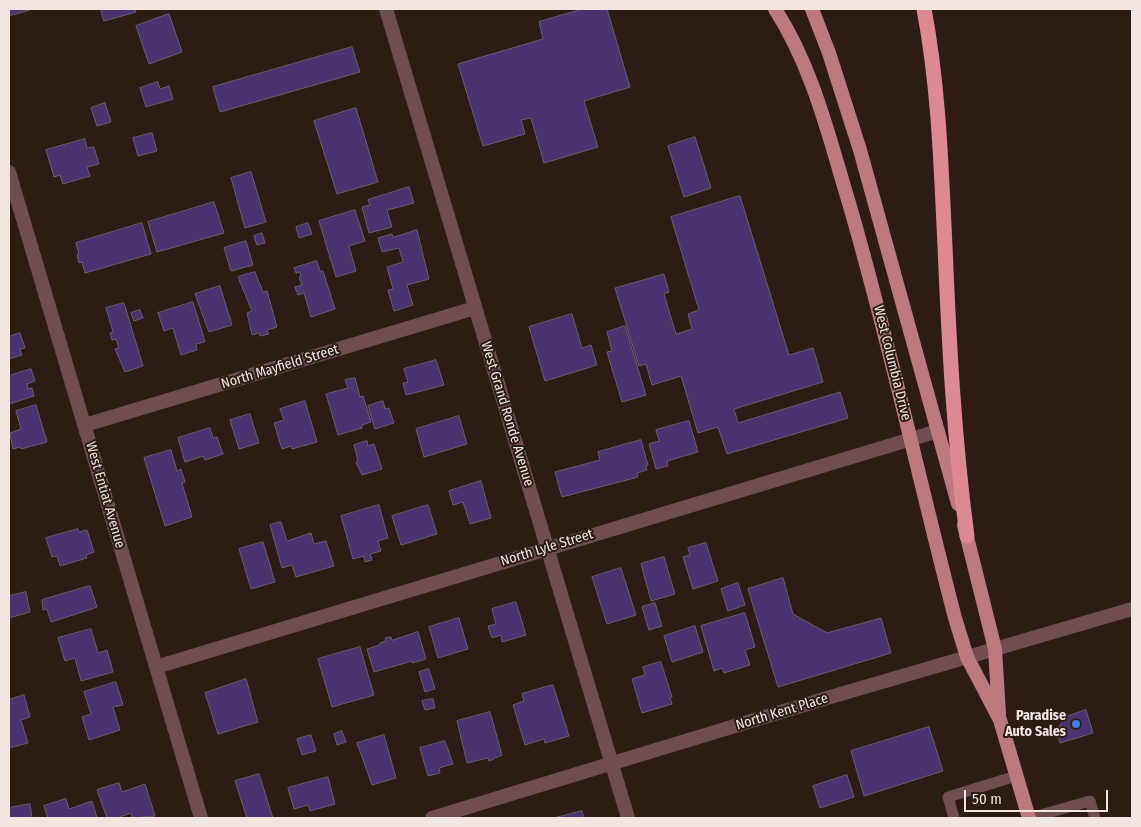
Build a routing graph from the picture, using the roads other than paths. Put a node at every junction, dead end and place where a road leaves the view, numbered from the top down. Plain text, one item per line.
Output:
1 (386, 9) edge
2 (775, 9) edge
3 (812, 9) edge
4 (924, 9) edge
5 (9, 172) edge
6 (475, 308) junction
7 (85, 426) junction
8 (938, 431) junction
9 (911, 438) junction
10 (967, 536) junction
11 (547, 548) junction
12 (1132, 609) edge
13 (995, 649) junction
14 (967, 657) junction
15 (156, 666) junction
16 (1000, 720) junction
17 (612, 764) junction
18 (1016, 776) junction
19 (201, 818) edge
20 (432, 818) edge
21 (628, 818) edge
22 (954, 818) edge
23 (1029, 818) edge
24 (1095, 818) edge

1 - 6 street, West Grand Ronde Avenue
2 - 9 main road, West Columbia Drive
3 - 8 main road, West Columbia Drive
4 - 10 highway
5 - 7 street, West Entiat Avenue
6 - 7 street, North Mayfield Street
6 - 11 street, West Grand Ronde Avenue
7 - 15 street, West Entiat Avenue
8 - 9 street, North Lyle Street
8 - 10 main road, West Columbia Drive
9 - 11 street, North Lyle Street
9 - 14 main road, West Columbia Drive
10 - 13 main road, West Columbia Drive
11 - 15 street, North Lyle Street
11 - 17 street, West Grand Ronde Avenue
12 - 13 street, North Kent Place
13 - 14 street, North Kent Place
13 - 16 main road, West Columbia Drive
14 - 16 main road, West Columbia Drive
14 - 17 street, North Kent Place
15 - 19 street, West Entiat Avenue
16 - 18 main road, West Columbia Drive
17 - 20 street, North Kent Place
17 - 21 street, West Grand Ronde Avenue
18 - 22 lane
18 - 23 main road, West Columbia Drive
23 - 24 lane

